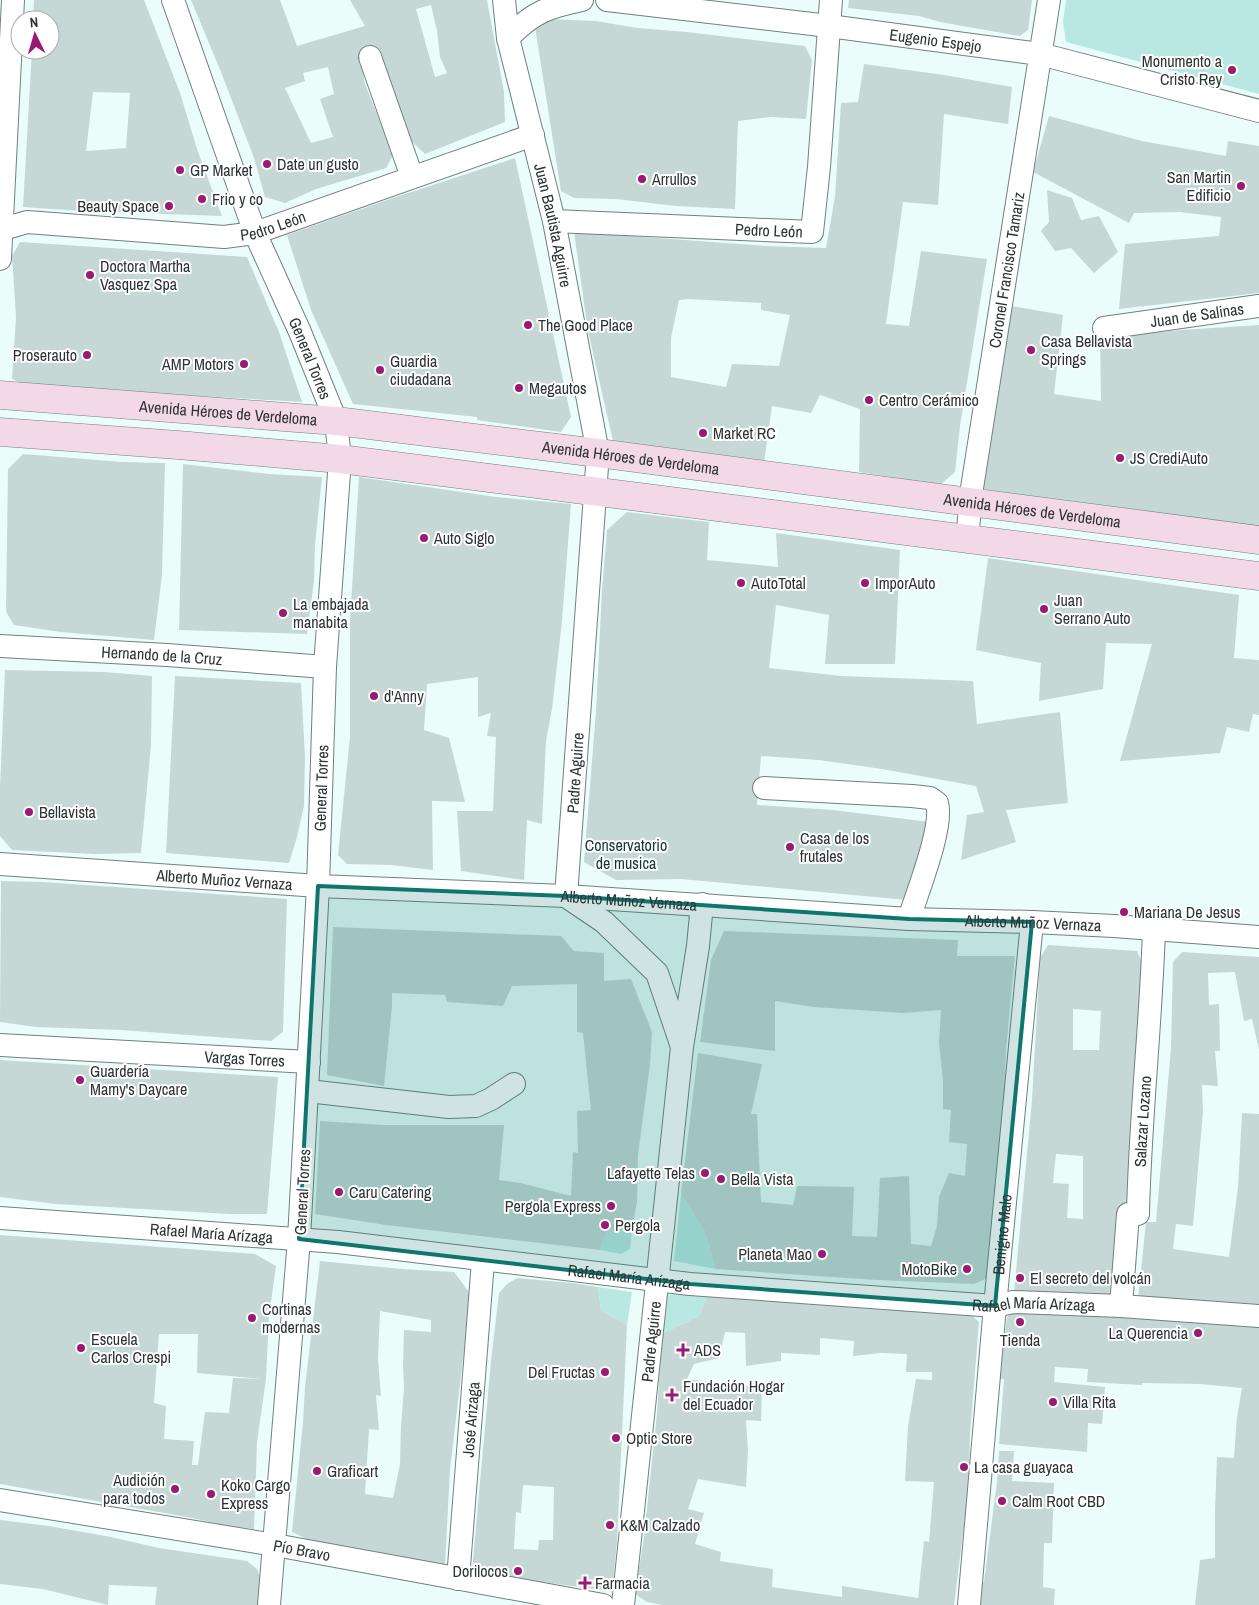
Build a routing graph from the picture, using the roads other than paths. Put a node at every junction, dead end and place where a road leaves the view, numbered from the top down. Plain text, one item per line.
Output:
1 (13, 0) edge
2 (173, 0) edge
3 (504, 0) edge
4 (582, 0) edge
5 (607, 0) edge
6 (831, 0) edge
7 (1049, 0) edge
8 (671, 4) edge
9 (829, 26) junction
10 (508, 38) junction
11 (1040, 54) junction
12 (370, 57) dead end
13 (1259, 111) edge
14 (533, 135) junction
15 (412, 177) junction
16 (554, 221) junction
17 (1, 230) edge
18 (256, 233) junction
19 (0, 259) edge
20 (1259, 306) edge
21 (1104, 328) dead end
22 (0, 395) edge
23 (336, 421) junction
24 (0, 432) edge
25 (598, 453) junction
26 (340, 459) junction
27 (595, 490) junction
28 (970, 503) junction
29 (967, 539) junction
30 (1259, 540) edge
31 (1259, 576) edge
32 (0, 646) edge
33 (325, 668) junction
34 (764, 788) dead end
35 (0, 864) edge
36 (318, 886) junction
37 (566, 896) junction
38 (702, 904) junction
39 (909, 918) junction
40 (1032, 922) junction
41 (1154, 929) junction
42 (1259, 937) edge
43 (0, 1045) edge
44 (682, 1047) junction
45 (309, 1062) junction
46 (514, 1084) dead end
47 (308, 1091) junction
48 (0, 1218) edge
49 (299, 1239) junction
50 (483, 1261) junction
51 (657, 1280) junction
52 (995, 1306) junction
53 (1121, 1306) junction
54 (1259, 1316) edge
55 (0, 1500) edge
56 (275, 1545) junction
57 (458, 1579) junction
58 (269, 1605) edge
59 (603, 1605) edge
60 (623, 1605) edge
61 (969, 1605) edge

1 - 17 street
2 - 18 street, General Torres
3 - 10 street, Juan Bautista Aguirre
4 - 10 street
5 - 8 street, Eugenio Espejo
6 - 9 street, Pedro León
7 - 11 street, Coronel Francisco Tamariz
8 - 9 street, Eugenio Espejo
9 - 11 street, Eugenio Espejo
9 - 16 street, Pedro León
10 - 14 street, Juan Bautista Aguirre
11 - 13 street, Eugenio Espejo
11 - 28 street, Coronel Francisco Tamariz
12 - 15 street
14 - 15 street, Pedro León
14 - 16 street, Juan Bautista Aguirre
15 - 18 street, Pedro León
16 - 25 street, Juan Bautista Aguirre
17 - 18 street, Pedro León
17 - 19 street
18 - 23 street, General Torres
20 - 21 street, Juan de Salinas
22 - 23 main road, Avenida Héroes de Verdeloma
23 - 25 main road, Avenida Héroes de Verdeloma
23 - 26 street, General Torres
24 - 26 main road
25 - 27 street, Padre Aguirre
25 - 28 main road, Avenida Héroes de Verdeloma
26 - 27 main road
26 - 33 street, General Torres
27 - 29 main road
27 - 37 street, Padre Aguirre
28 - 29 street, Coronel Francisco Tamariz
28 - 30 main road, Avenida Héroes de Verdeloma
29 - 31 main road
32 - 33 street, Hernando de la Cruz
33 - 36 street, General Torres
34 - 39 street
35 - 36 street, Alberto Muñoz Vernaza
36 - 37 street, Alberto Muñoz Vernaza
36 - 45 street, General Torres
37 - 38 street, Alberto Muñoz Vernaza
37 - 44 street, Padre Aguirre
38 - 39 street, Alberto Muñoz Vernaza
38 - 44 street, Padre Aguirre
39 - 40 street, Alberto Muñoz Vernaza
40 - 41 street, Alberto Muñoz Vernaza
40 - 52 street, Benigno Malo
41 - 42 street, Alberto Muñoz Vernaza
41 - 53 street, Salazar Lozano
43 - 45 street, Vargas Torres
44 - 51 street, Padre Aguirre
45 - 47 street, General Torres
46 - 47 street
47 - 49 street, General Torres
48 - 49 street, Rafael María Arízaga
49 - 50 street, Rafael María Arízaga
49 - 56 street, General Torres
50 - 51 street, Rafael María Arízaga
50 - 57 street, José Arizaga
51 - 52 street, Rafael María Arízaga
51 - 60 street, Padre Aguirre
52 - 53 street, Rafael María Arízaga
52 - 61 street, Benigno Malo
53 - 54 street, Rafael María Arízaga
55 - 56 street, Pío Bravo
56 - 57 street, Pío Bravo
56 - 58 street, General Torres
57 - 59 street, Pío Bravo

